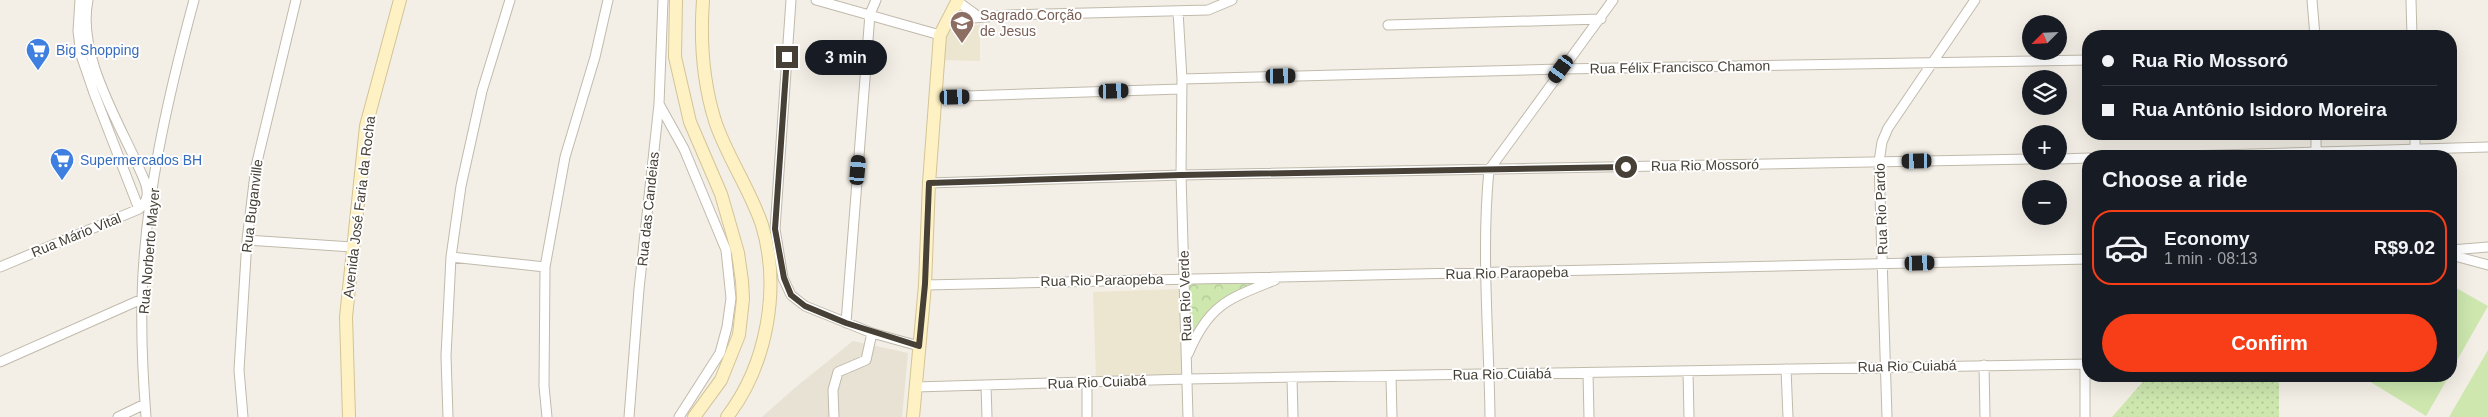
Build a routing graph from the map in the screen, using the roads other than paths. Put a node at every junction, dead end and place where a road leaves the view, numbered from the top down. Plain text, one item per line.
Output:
1 (80, 0) edge
2 (88, 0) edge
3 (194, 0) edge
4 (296, 0) edge
5 (400, 0) edge
6 (510, 0) edge
7 (608, 0) edge
8 (663, 0) edge
9 (676, 0) edge
10 (703, 0) edge
11 (791, 0) edge
12 (816, 0) edge
13 (876, 0) edge
14 (1232, 0) edge
15 (1613, 0) edge
16 (1976, 0) edge
17 (2312, 0) edge
18 (2411, 0) edge
19 (958, 1) edge
20 (1178, 11) junction
21 (870, 14) junction
22 (979, 17) junction
23 (1601, 19) junction
24 (948, 20) junction
25 (1388, 25) dead end
26 (2314, 30) edge
27 (2412, 30) edge
28 (940, 35) junction
29 (2082, 60) edge
30 (1933, 62) junction
31 (1561, 69) junction
32 (1182, 79) junction
33 (1181, 89) junction
34 (935, 97) junction
35 (659, 104) junction
36 (2415, 140) edge
37 (2415, 148) junction
38 (2488, 148) edge
39 (2387, 150) edge
40 (2067, 158) edge
41 (2082, 158) edge
42 (2022, 159) edge
43 (158, 161) junction
44 (1879, 162) junction
45 (1489, 170) junction
46 (141, 172) junction
47 (1181, 175) junction
48 (929, 183) junction
49 (139, 209) junction
50 (149, 220) junction
51 (247, 240) junction
52 (352, 247) junction
53 (2488, 247) edge
54 (2457, 250) edge
55 (451, 257) junction
56 (2457, 257) edge
57 (2082, 259) edge
58 (1883, 264) junction
59 (2488, 266) edge
60 (0, 267) edge
61 (545, 267) junction
62 (1485, 273) junction
63 (1184, 278) junction
64 (1279, 278) junction
65 (925, 284) junction
66 (142, 299) junction
67 (846, 323) junction
68 (872, 333) junction
69 (919, 346) junction
70 (1187, 356) junction
71 (0, 362) edge
72 (2082, 364) edge
73 (1984, 365) junction
74 (1886, 367) junction
75 (1786, 369) junction
76 (1688, 371) junction
77 (1588, 373) junction
78 (1490, 375) junction
79 (1391, 377) junction
80 (1292, 378) junction
81 (1187, 379) junction
82 (2086, 382) edge
83 (1087, 383) junction
84 (986, 385) junction
85 (916, 387) junction
86 (145, 404) junction
87 (118, 417) edge
88 (146, 417) edge
89 (243, 417) edge
90 (349, 417) edge
91 (448, 417) edge
92 (548, 417) edge
93 (629, 417) edge
94 (679, 417) edge
95 (694, 417) edge
96 (727, 417) edge
97 (834, 417) edge
98 (913, 417) edge
99 (987, 417) edge
100 (1087, 417) edge
101 (1188, 417) edge
102 (1293, 417) edge
103 (1392, 417) edge
104 (1490, 417) edge
105 (1589, 417) edge
106 (1689, 417) edge
107 (1788, 417) edge
108 (1887, 417) edge
109 (1985, 417) edge
110 (2085, 417) edge

1 - 49 street
2 - 46 street
3 - 43 street, Rua Norberto Mayer
4 - 51 street, Rua Buganville
5 - 52 street, Avenida José Faria da Rocha
6 - 55 street
7 - 61 street
8 - 35 street, Rua das Candeias
9 - 95 street
10 - 96 street
11 - 67 street
12 - 21 street
13 - 21 street
14 - 20 street
15 - 23 street
16 - 30 street, Rua Rio Pardo
17 - 26 street
18 - 27 street
19 - 22 street
19 - 24 street
20 - 22 street
20 - 32 street, Rua Rio Verde
21 - 28 street
21 - 67 street
22 - 24 street
23 - 25 street
23 - 31 street
24 - 28 street
28 - 34 street
29 - 30 street, Rua Félix Francisco Chamon
30 - 31 street, Rua Félix Francisco Chamon
30 - 44 street, Rua Rio Pardo
31 - 32 street, Rua Félix Francisco Chamon
31 - 45 street
32 - 33 street, Rua Rio Verde
33 - 34 street
33 - 47 street, Rua Rio Verde
34 - 48 street
35 - 93 street, Rua das Candeias
35 - 94 street
36 - 37 street
37 - 38 street
37 - 39 street
40 - 41 street
42 - 44 street, Rua Rio Mossoró
43 - 46 street
43 - 50 street, Rua Norberto Mayer
44 - 45 street, Rua Rio Mossoró
44 - 58 street, Rua Rio Pardo
45 - 47 street, Rua Rio Mossoró
45 - 62 street
46 - 49 street
47 - 48 street, Rua Rio Mossoró
47 - 63 street, Rua Rio Verde
48 - 65 street
49 - 50 street
49 - 60 street, Rua Mário Vital
50 - 66 street, Rua Norberto Mayer
51 - 52 street
51 - 89 street, Rua Buganville
52 - 90 street, Avenida José Faria da Rocha
53 - 54 street
55 - 61 street
55 - 91 street
56 - 59 street
57 - 58 street, Rua Rio Paraopeba
58 - 62 street, Rua Rio Paraopeba
58 - 74 street, Rua Rio Pardo
61 - 92 street
62 - 64 street, Rua Rio Paraopeba
62 - 78 street
63 - 64 street, Rua Rio Paraopeba
63 - 65 street, Rua Rio Paraopeba
63 - 70 street, Rua Rio Verde
64 - 70 street
65 - 69 street
66 - 71 street
66 - 86 street, Rua Norberto Mayer
67 - 68 street
68 - 69 street
68 - 97 street
69 - 85 street
70 - 81 street, Rua Rio Verde
72 - 73 street, Rua Rio Cuiabá
73 - 74 street, Rua Rio Cuiabá
73 - 109 street
74 - 75 street, Rua Rio Cuiabá
74 - 108 street, Rua Rio Pardo
75 - 76 street, Rua Rio Cuiabá
75 - 107 street
76 - 77 street, Rua Rio Cuiabá
76 - 106 street
77 - 78 street, Rua Rio Cuiabá
77 - 105 street
78 - 79 street, Rua Rio Cuiabá
78 - 104 street
79 - 80 street, Rua Rio Cuiabá
79 - 103 street
80 - 81 street, Rua Rio Cuiabá
80 - 102 street
81 - 83 street, Rua Rio Cuiabá
81 - 101 street, Rua Rio Verde
82 - 110 street
83 - 84 street, Rua Rio Cuiabá
83 - 100 street
84 - 85 street, Rua Rio Cuiabá
84 - 99 street
85 - 98 street
86 - 87 street
86 - 88 street, Rua Norberto Mayer

